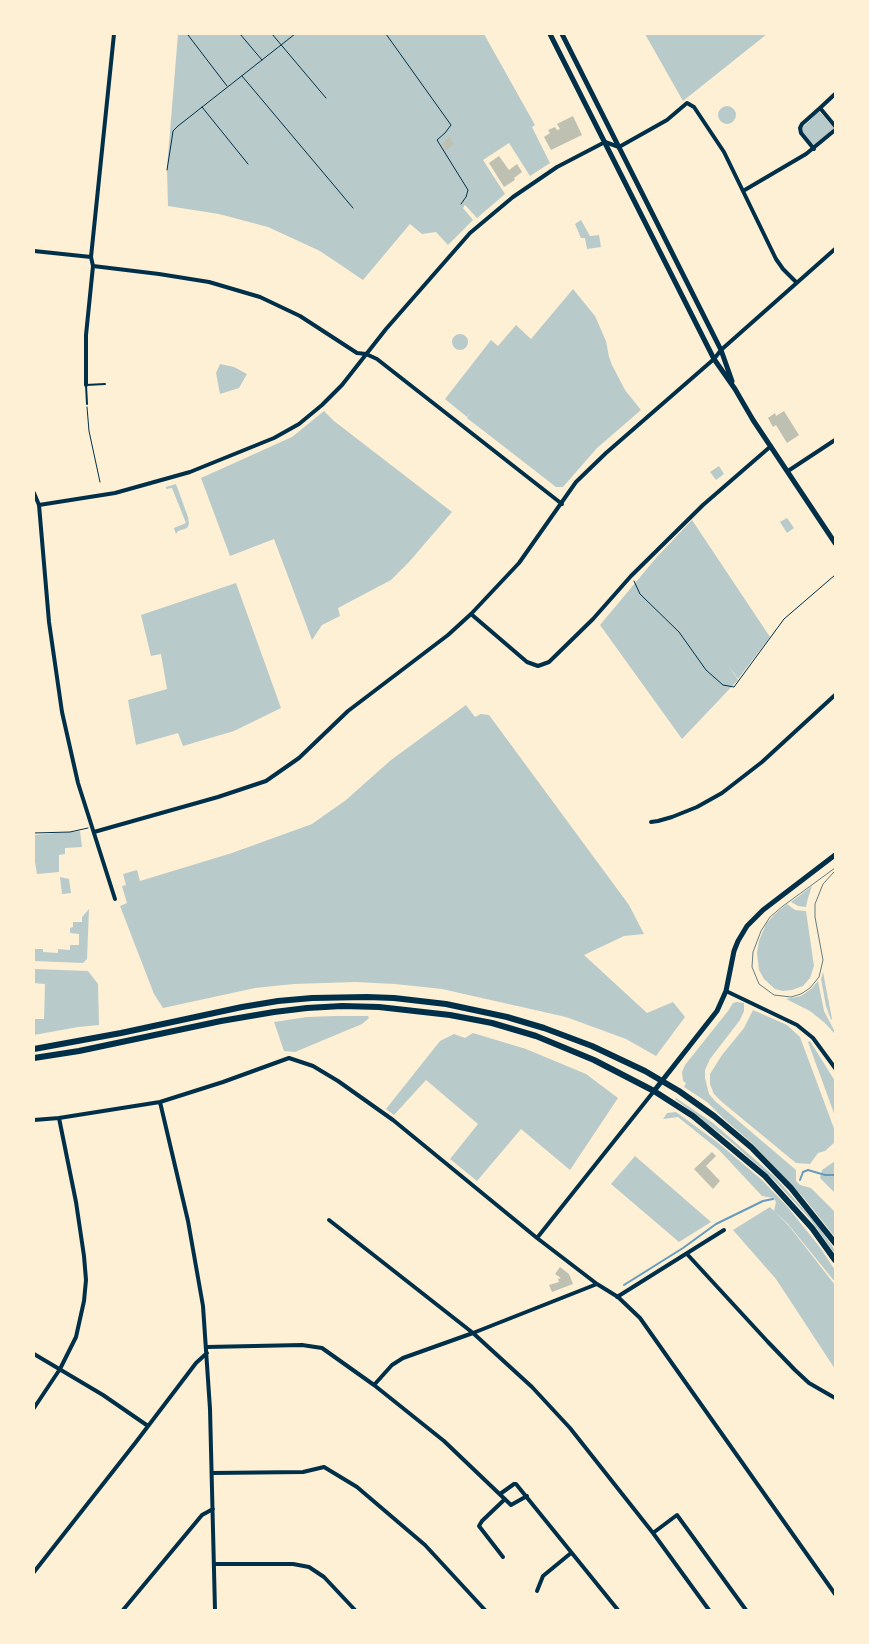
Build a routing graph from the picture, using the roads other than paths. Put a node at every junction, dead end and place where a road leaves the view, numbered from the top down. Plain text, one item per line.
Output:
1 (114, 34) edge
2 (550, 34) edge
3 (562, 34) edge
4 (835, 94) edge
5 (820, 108) junction
6 (835, 128) edge
7 (605, 142) junction
8 (619, 147) junction
9 (814, 149) junction
10 (743, 191) junction
11 (835, 249) edge
12 (34, 251) edge
13 (91, 257) junction
14 (93, 266) junction
15 (796, 282) junction
16 (720, 350) junction
17 (366, 354) junction
18 (714, 359) junction
19 (105, 384) dead end
20 (86, 385) junction
21 (735, 389) junction
22 (87, 404) road end
23 (835, 440) edge
24 (771, 446) junction
25 (788, 471) junction
26 (34, 493) edge
27 (562, 504) junction
28 (39, 505) junction
29 (835, 543) edge
30 (471, 614) junction
31 (835, 695) edge
32 (651, 822) dead end
33 (94, 832) junction
34 (835, 854) edge
35 (116, 899) dead end
36 (726, 991) junction
37 (34, 1049) edge
38 (34, 1058) edge
39 (835, 1068) edge
40 (661, 1081) junction
41 (654, 1091) junction
42 (160, 1102) junction
43 (59, 1118) junction
44 (34, 1120) edge
45 (329, 1220) dead end
46 (724, 1230) dead end
47 (537, 1238) junction
48 (835, 1243) edge
49 (687, 1254) junction
50 (835, 1260) edge
51 (597, 1284) junction
52 (617, 1297) junction
53 (473, 1333) junction
54 (206, 1347) junction
55 (207, 1353) junction
56 (34, 1354) edge
57 (60, 1369) junction
58 (374, 1385) junction
59 (835, 1398) edge
60 (34, 1408) edge
61 (148, 1426) junction
62 (212, 1473) junction
63 (500, 1494) junction
64 (526, 1496) junction
65 (505, 1499) junction
66 (213, 1509) junction
67 (653, 1534) junction
68 (572, 1553) junction
69 (503, 1556) dead end
70 (214, 1564) junction
71 (34, 1572) edge
72 (537, 1591) dead end
73 (835, 1594) edge
74 (123, 1610) edge
75 (215, 1610) edge
76 (355, 1610) edge
77 (485, 1610) edge
78 (618, 1610) edge
79 (709, 1610) edge
80 (746, 1610) edge

1 - 13 street
2 - 7 street
3 - 8 street
4 - 5 street
5 - 6 street
5 - 9 street
6 - 9 street
7 - 8 street
7 - 17 street
7 - 18 street
8 - 10 street
8 - 16 street
9 - 10 street
10 - 15 street
11 - 15 street
12 - 13 street
13 - 14 street
14 - 17 street
14 - 20 street
15 - 16 street
16 - 18 street
16 - 21 street
17 - 27 street
17 - 28 street
18 - 21 street
18 - 27 street
19 - 20 lane
20 - 22 lane
21 - 24 street
23 - 25 street
24 - 25 street
24 - 30 street
25 - 29 street
26 - 28 street
27 - 30 street
28 - 33 street
30 - 33 street
31 - 32 street
33 - 35 street
34 - 36 street
36 - 39 street
36 - 40 street
37 - 40 main road
38 - 41 main road
40 - 41 street
40 - 48 main road
41 - 47 street
41 - 50 main road
42 - 43 street
42 - 47 street
42 - 54 street
43 - 44 street
43 - 57 street
45 - 53 street
46 - 49 street
47 - 51 street
49 - 52 street
49 - 59 street
51 - 52 street
51 - 53 street
52 - 73 street
53 - 58 street
53 - 67 street
54 - 55 street
54 - 58 street
55 - 61 street
55 - 62 street
56 - 57 street
57 - 60 street
57 - 61 street
58 - 63 street
61 - 71 street
62 - 66 street
62 - 77 street
63 - 64 street
63 - 65 street
64 - 65 street
64 - 68 street
65 - 69 street
66 - 70 street
66 - 74 street
67 - 79 street
67 - 80 street
68 - 72 street
68 - 78 street
70 - 75 street
70 - 76 street

